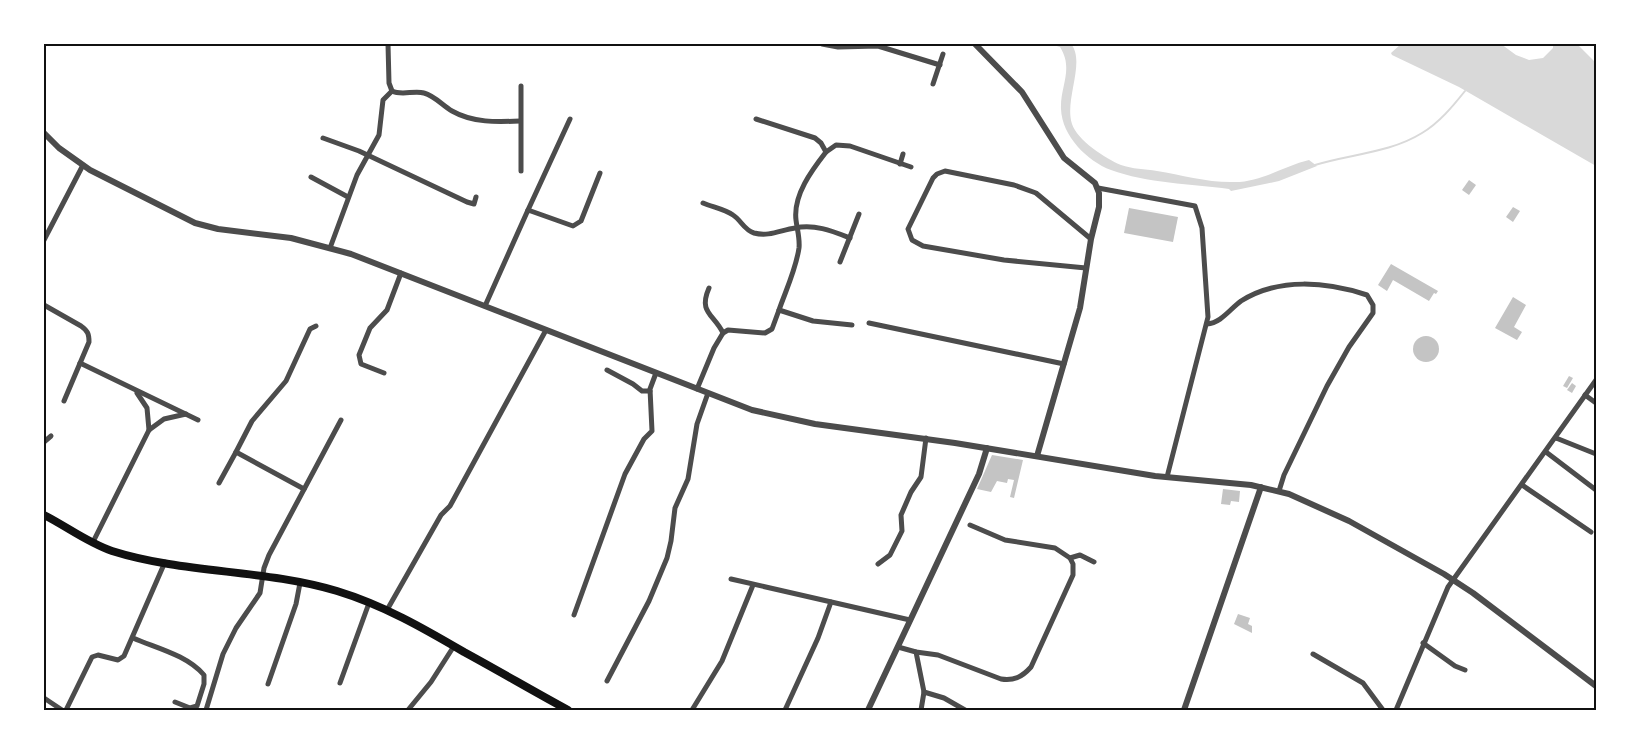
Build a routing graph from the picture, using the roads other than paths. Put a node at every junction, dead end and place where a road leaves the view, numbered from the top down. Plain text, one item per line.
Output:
1 (388, 44) edge
2 (822, 44) edge
3 (975, 44) edge
4 (882, 45) edge
5 (943, 54) dead end
6 (940, 65) junction
7 (933, 84) dead end
8 (521, 86) dead end
9 (392, 91) junction
10 (570, 119) dead end
11 (756, 119) dead end
12 (520, 121) junction
13 (44, 133) edge
14 (323, 138) dead end
15 (826, 152) junction
16 (903, 154) dead end
17 (367, 155) junction
18 (900, 164) junction
19 (83, 165) junction
20 (910, 167) dead end
21 (521, 171) dead end
22 (600, 173) dead end
23 (311, 177) dead end
24 (1098, 188) junction
25 (348, 196) junction
26 (476, 197) dead end
27 (703, 203) dead end
28 (528, 210) junction
29 (859, 214) dead end
30 (797, 227) junction
31 (850, 238) junction
32 (1091, 239) junction
33 (44, 240) edge
34 (330, 248) junction
35 (840, 262) dead end
36 (1086, 268) junction
37 (401, 273) junction
38 (709, 288) dead end
39 (44, 305) edge
40 (486, 306) junction
41 (779, 310) junction
42 (833, 322) junction
43 (869, 323) dead end
44 (1207, 324) junction
45 (852, 325) dead end
46 (316, 326) dead end
47 (546, 330) junction
48 (835, 331) dead end
49 (723, 333) junction
50 (80, 363) junction
51 (1064, 364) junction
52 (607, 370) dead end
53 (384, 373) dead end
54 (656, 373) junction
55 (1596, 380) edge
56 (697, 389) junction
57 (133, 390) junction
58 (650, 391) junction
59 (708, 393) junction
60 (1585, 395) junction
61 (64, 401) dead end
62 (1596, 403) edge
63 (186, 414) junction
64 (198, 420) dead end
65 (341, 420) dead end
66 (149, 430) junction
67 (51, 436) dead end
68 (926, 438) junction
69 (1556, 438) junction
70 (44, 442) edge
71 (987, 448) junction
72 (236, 452) junction
73 (1546, 452) junction
74 (1596, 454) edge
75 (1037, 456) junction
76 (1167, 477) junction
77 (219, 483) dead end
78 (1522, 485) junction
79 (1261, 487) junction
80 (304, 489) junction
81 (1596, 490) edge
82 (1279, 491) junction
83 (44, 515) edge
84 (970, 525) dead end
85 (1591, 532) dead end
86 (93, 542) junction
87 (1070, 558) junction
88 (165, 562) junction
89 (1094, 562) dead end
90 (878, 564) dead end
91 (263, 575) junction
92 (731, 579) dead end
93 (1453, 580) junction
94 (300, 583) junction
95 (753, 585) junction
96 (831, 602) junction
97 (369, 603) junction
98 (387, 610) junction
99 (574, 615) dead end
100 (910, 620) junction
101 (133, 638) junction
102 (1423, 643) junction
103 (454, 646) junction
104 (898, 647) junction
105 (916, 652) junction
106 (1313, 654) dead end
107 (1465, 670) dead end
108 (607, 681) dead end
109 (340, 683) dead end
110 (268, 684) dead end
111 (1596, 687) edge
112 (924, 692) junction
113 (44, 698) edge
114 (175, 702) dead end
115 (64, 711) edge
116 (206, 711) edge
117 (408, 711) edge
118 (568, 711) edge
119 (692, 711) edge
120 (785, 711) edge
121 (868, 711) edge
122 (921, 711) edge
123 (965, 711) edge
124 (1184, 711) edge
125 (1383, 711) edge
126 (1396, 711) edge

1 - 9 street
2 - 4 street
3 - 24 street
4 - 6 street
5 - 6 street
6 - 7 street
8 - 12 street
9 - 12 street
9 - 17 street
10 - 28 street
11 - 15 street
12 - 21 street
13 - 19 street
14 - 17 street
15 - 18 street
15 - 30 street
16 - 18 street
17 - 25 street
17 - 26 street
18 - 20 street
19 - 33 street
19 - 34 street
22 - 28 street
23 - 25 street
24 - 32 street
24 - 44 street
25 - 34 street
27 - 30 street
28 - 40 street
29 - 31 street
30 - 31 street
30 - 41 street
31 - 35 street
32 - 36 street
32 - 36 street
34 - 37 street
36 - 51 street
37 - 40 street
37 - 53 street
38 - 49 street
39 - 50 street
40 - 47 street
41 - 42 street
41 - 49 street
42 - 45 street
42 - 48 street
43 - 51 street
44 - 76 street
44 - 82 street
46 - 72 street
47 - 54 street
47 - 98 street
49 - 56 street
50 - 57 street
50 - 61 street
51 - 75 street
52 - 58 street
54 - 56 street
54 - 58 street
55 - 60 street
56 - 59 street
57 - 63 street
57 - 66 street
58 - 99 street
59 - 68 street
59 - 108 street
60 - 62 street
60 - 69 street
63 - 64 street
63 - 66 street
65 - 80 street
66 - 86 street
67 - 70 street
68 - 71 street
68 - 90 street
69 - 73 street
69 - 74 street
71 - 75 street
71 - 100 street
72 - 77 street
72 - 80 street
73 - 78 street
73 - 81 street
75 - 76 street
76 - 79 street
78 - 85 street
78 - 93 street
79 - 82 street
79 - 124 street
80 - 91 street
82 - 93 street
83 - 86 main road
84 - 87 street
86 - 88 main road
87 - 89 street
87 - 105 street
88 - 91 main road
88 - 101 street
91 - 94 main road
91 - 116 street
92 - 95 street
93 - 102 street
93 - 111 street
94 - 97 main road
94 - 110 street
95 - 96 street
95 - 119 street
96 - 100 street
96 - 120 street
97 - 98 main road
97 - 109 street
98 - 103 main road
100 - 104 street
101 - 114 street
101 - 115 street
102 - 107 street
102 - 126 street
103 - 117 street
103 - 118 main road
104 - 105 street
104 - 121 street
105 - 112 street
106 - 125 street
112 - 122 street
112 - 123 street
113 - 115 street

